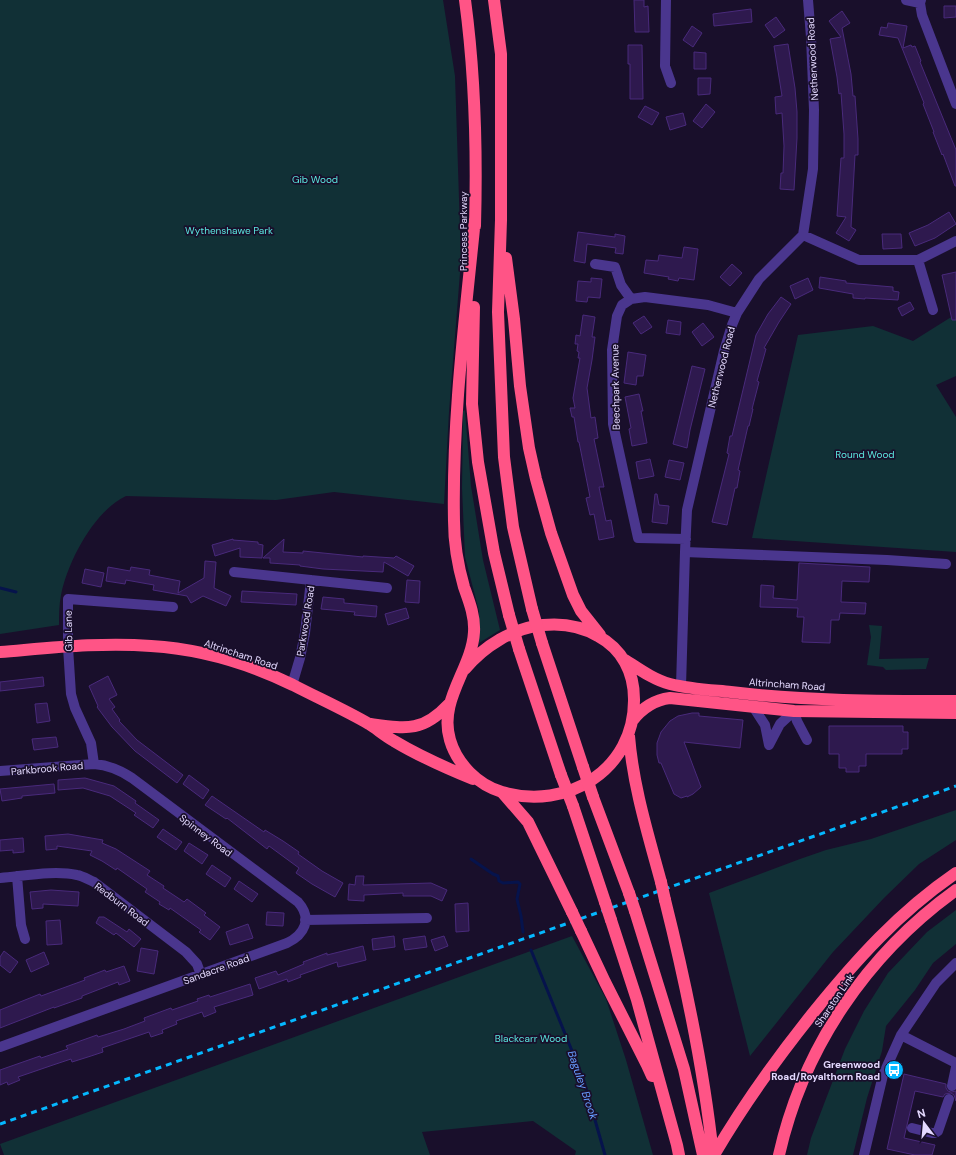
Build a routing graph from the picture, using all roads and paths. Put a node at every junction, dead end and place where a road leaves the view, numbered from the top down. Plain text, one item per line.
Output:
1 (465, 0) edge
2 (494, 0) edge
3 (666, 0) edge
4 (808, 0) edge
5 (906, 0) edge
6 (920, 1) edge
7 (671, 83) dead end
8 (956, 104) edge
9 (475, 219) junction
10 (501, 220) junction
11 (803, 235) junction
12 (956, 241) edge
13 (918, 260) junction
14 (595, 264) dead end
15 (631, 299) junction
16 (934, 310) dead end
17 (737, 313) junction
18 (686, 539) junction
19 (685, 552) junction
20 (946, 564) dead end
21 (234, 572) dead end
22 (311, 580) junction
23 (387, 588) dead end
24 (173, 607) dead end
25 (601, 638) junction
26 (68, 647) junction
27 (0, 652) edge
28 (624, 659) junction
29 (465, 669) junction
30 (292, 684) junction
31 (681, 686) junction
32 (956, 700) edge
33 (449, 704) junction
34 (754, 708) junction
35 (794, 712) junction
36 (956, 713) edge
37 (368, 724) junction
38 (630, 727) junction
39 (806, 740) dead end
40 (94, 764) junction
41 (0, 771) edge
42 (480, 781) junction
43 (502, 792) junction
44 (956, 873) edge
45 (18, 876) junction
46 (0, 878) edge
47 (956, 890) edge
48 (427, 918) dead end
49 (306, 920) junction
50 (25, 939) dead end
51 (956, 963) edge
52 (201, 974) junction
53 (901, 1035) junction
54 (0, 1047) edge
55 (956, 1063) edge
56 (956, 1067) edge
57 (952, 1086) dead end
58 (949, 1099) dead end
59 (912, 1128) dead end
60 (678, 1150) edge
61 (702, 1150) edge
62 (714, 1155) edge
63 (779, 1155) edge
64 (864, 1155) edge

1 - 9 highway, Princess Parkway
2 - 10 highway
3 - 7 street
4 - 11 street, Netherwood Road
5 - 6 street
6 - 8 street
9 - 29 highway
9 - 60 highway, Princess Parkway, bridge
10 - 25 highway
10 - 61 highway, bridge
11 - 13 street
11 - 17 street, Netherwood Road
12 - 13 street
13 - 16 street
14 - 15 street
15 - 17 street
15 - 18 street, Beechpark Avenue
17 - 18 street, Netherwood Road
18 - 19 street, Netherwood Road
19 - 20 street
19 - 31 street, Netherwood Road
21 - 22 street, Parkwood Road
22 - 23 street, Parkwood Road
22 - 30 street, Parkwood Road
24 - 26 street, Gib Lane
25 - 28 highway
25 - 29 highway
26 - 27 highway, Altrincham Road
26 - 30 highway, Altrincham Road
26 - 40 street, Gib Lane
28 - 31 highway, Altrincham Road
28 - 38 highway
29 - 33 highway
30 - 37 highway, Altrincham Road
31 - 32 highway, Altrincham Road
33 - 37 highway, Altrincham Road
33 - 42 highway
34 - 35 highway
34 - 35 street
34 - 38 highway
35 - 36 highway
35 - 39 street
37 - 42 highway, Altrincham Road
38 - 43 highway
38 - 62 highway, bridge
40 - 41 street, Parkbrook Road
40 - 49 street, Spinney Road
42 - 43 highway
43 - 60 highway, bridge
44 - 62 highway
45 - 46 street, Redburn Road
45 - 50 street
45 - 52 street, Redburn Road
47 - 63 highway, Sharston Link
48 - 49 street
49 - 52 street, Sandacre Road
51 - 53 street
52 - 54 street, Sandacre Road
53 - 55 street
53 - 64 street
56 - 57 street
58 - 59 street

